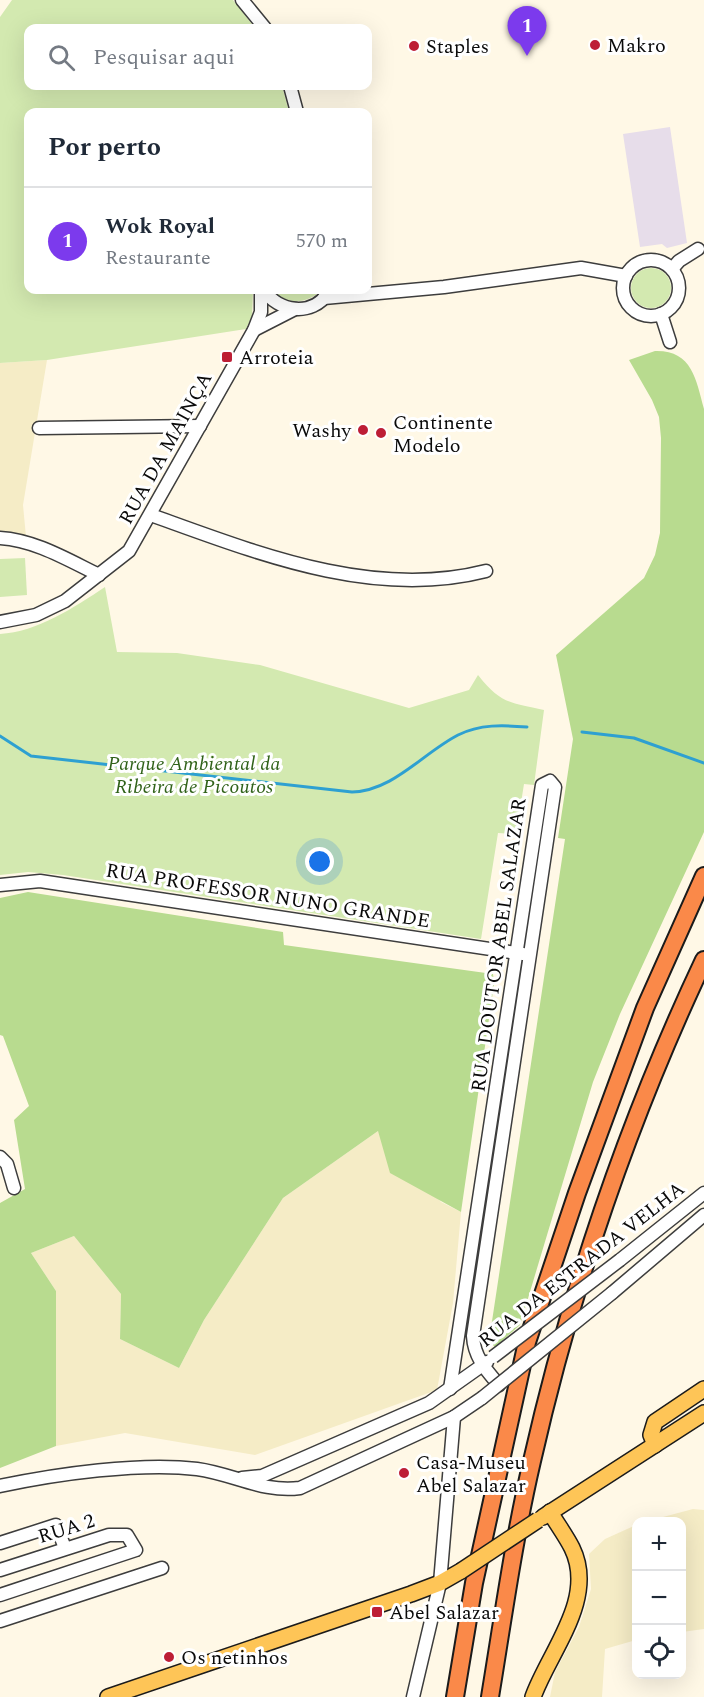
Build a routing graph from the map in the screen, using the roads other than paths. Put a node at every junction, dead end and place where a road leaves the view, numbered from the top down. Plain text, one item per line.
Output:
1 (243, 0) edge
2 (261, 24) edge
3 (291, 90) edge
4 (296, 108) edge
5 (698, 249) dead end
6 (672, 268) junction
7 (626, 276) junction
8 (372, 291) edge
9 (262, 294) edge
10 (266, 294) edge
11 (327, 294) edge
12 (295, 309) junction
13 (661, 314) junction
14 (254, 330) junction
15 (670, 342) dead end
16 (200, 426) junction
17 (39, 428) dead end
18 (151, 515) junction
19 (0, 538) edge
20 (486, 571) dead end
21 (99, 575) junction
22 (0, 622) edge
23 (704, 876) edge
24 (0, 885) edge
25 (517, 953) junction
26 (530, 955) junction
27 (704, 960) edge
28 (0, 1157) edge
29 (14, 1188) dead end
30 (704, 1193) edge
31 (704, 1215) edge
32 (485, 1369) junction
33 (499, 1385) junction
34 (450, 1389) junction
35 (704, 1389) edge
36 (704, 1413) edge
37 (454, 1417) junction
38 (392, 1419) junction
39 (400, 1440) junction
40 (655, 1445) junction
41 (235, 1478) junction
42 (0, 1486) edge
43 (544, 1516) junction
44 (0, 1543) edge
45 (65, 1548) junction
46 (162, 1568) dead end
47 (0, 1570) edge
48 (440, 1583) junction
49 (0, 1595) edge
50 (0, 1621) edge
51 (108, 1697) edge
52 (413, 1697) edge
53 (455, 1697) edge
54 (490, 1697) edge
55 (533, 1697) edge

1 - 2 street
3 - 4 street
5 - 6 street
6 - 7 street
6 - 13 street
7 - 8 street
7 - 13 street
9 - 14 street, RUA DA MAINÇA
10 - 12 street
11 - 12 street
12 - 14 street
13 - 15 street
14 - 16 street, RUA DA MAINÇA
16 - 17 street
16 - 18 street, RUA DA MAINÇA
18 - 20 street
18 - 21 street, RUA DA MAINÇA
19 - 21 street
21 - 22 street, RUA DA MAINÇA
23 - 53 highway
24 - 25 street, RUA PROFESSOR NUNO GRANDE
25 - 26 street, RUA PROFESSOR NUNO GRANDE
25 - 26 street, RUA DOUTOR ABEL SALAZAR
25 - 34 street, RUA DOUTOR ABEL SALAZAR
26 - 32 street, RUA DOUTOR ABEL SALAZAR
27 - 54 highway
28 - 29 street
30 - 32 street, RUA DA ESTRADA VELHA, bridge
31 - 33 street, RUA DA ESTRADA VELHA, bridge
32 - 33 street, RUA DA ESTRADA VELHA
32 - 34 street, RUA DA ESTRADA VELHA
33 - 37 street, RUA DA ESTRADA VELHA, bridge
34 - 38 street, RUA DA ESTRADA VELHA
35 - 40 main road
36 - 40 main road
37 - 39 street, RUA DA ESTRADA VELHA
37 - 48 street
38 - 39 street
38 - 41 street, RUA DA ESTRADA VELHA
39 - 41 street, RUA DA ESTRADA VELHA
40 - 43 main road
41 - 42 street, RUA DA ESTRADA VELHA
43 - 48 main road, bridge
43 - 55 main road
44 - 45 street
45 - 47 street, RUA 2
45 - 49 street, RUA 2
46 - 50 street
48 - 51 main road
48 - 52 street

